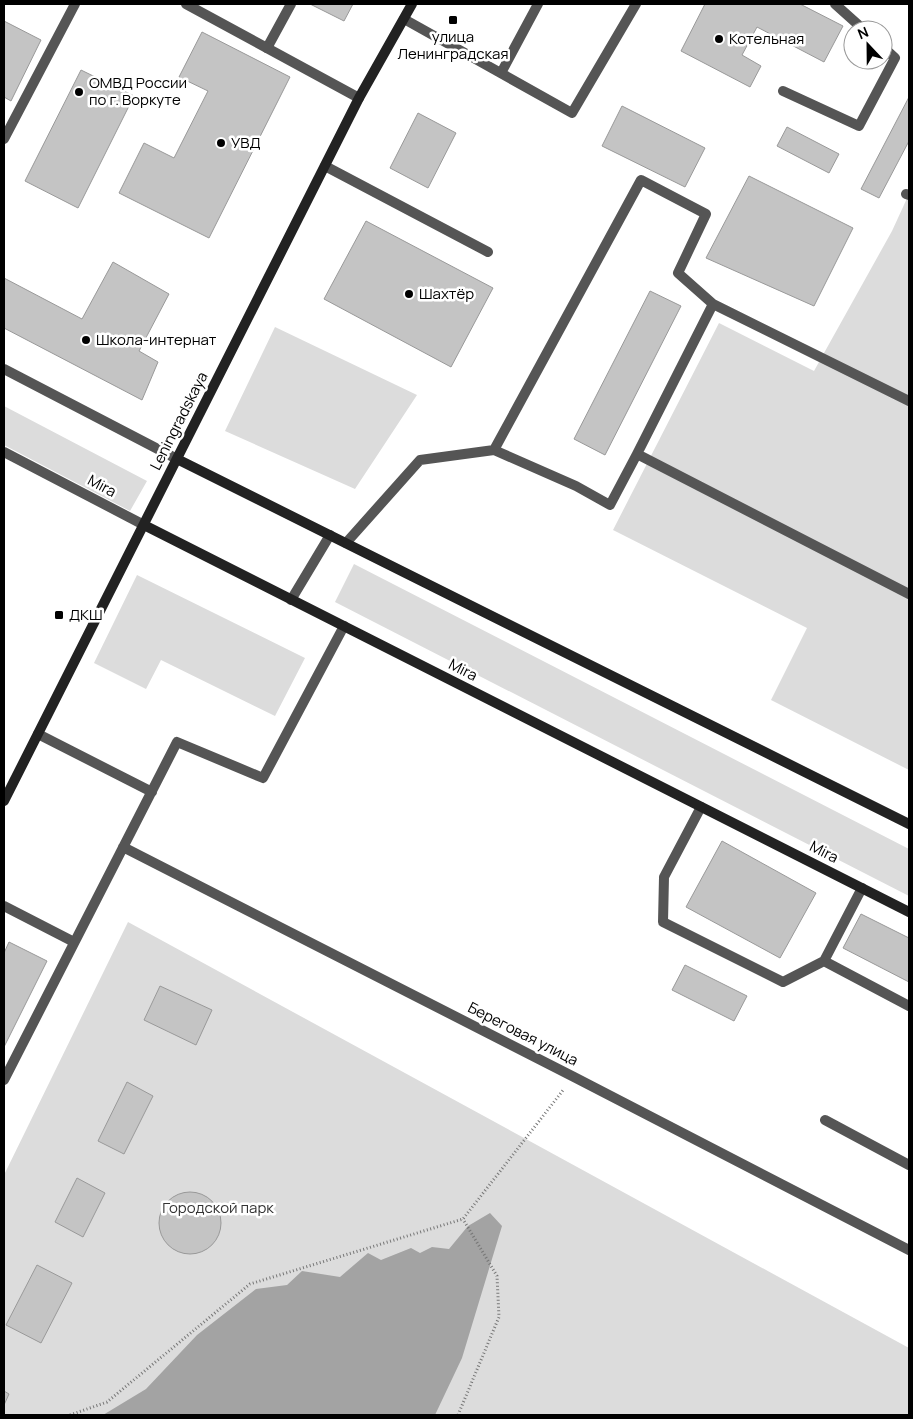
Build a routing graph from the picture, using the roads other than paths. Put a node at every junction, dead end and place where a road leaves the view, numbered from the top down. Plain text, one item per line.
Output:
1 (75, 4) edge
2 (186, 4) edge
3 (291, 4) edge
4 (412, 4) edge
5 (538, 4) edge
6 (636, 4) edge
7 (836, 4) edge
8 (404, 19) junction
9 (853, 20) edge
10 (267, 48) junction
11 (889, 70) edge
12 (501, 73) junction
13 (783, 91) dead end
14 (358, 98) junction
15 (4, 139) edge
16 (324, 166) junction
17 (488, 252) dead end
18 (713, 304) junction
19 (4, 370) edge
20 (909, 402) edge
21 (494, 450) junction
22 (4, 452) edge
23 (637, 454) junction
24 (177, 459) junction
25 (144, 525) junction
26 (330, 535) junction
27 (346, 543) junction
28 (909, 594) edge
29 (292, 600) junction
30 (344, 626) junction
31 (38, 734) junction
32 (7, 787) edge
33 (152, 792) junction
34 (4, 801) edge
35 (701, 807) junction
36 (909, 824) edge
37 (123, 846) junction
38 (862, 888) junction
39 (4, 906) edge
40 (909, 912) edge
41 (74, 942) junction
42 (824, 961) junction
43 (909, 1006) edge
44 (5, 1075) edge
45 (825, 1120) dead end
46 (909, 1165) edge
47 (908, 1247) edge

1 - 15 street
2 - 10 street
3 - 10 street
4 - 8 main road, Leningradskaya
5 - 12 street
6 - 12 street
7 - 9 street
8 - 12 street
8 - 14 main road, Leningradskaya
10 - 14 street
11 - 13 street
14 - 16 main road, Leningradskaya
16 - 17 street
16 - 24 main road, Leningradskaya
18 - 20 street
18 - 21 street
18 - 23 street
19 - 24 street
21 - 23 street
21 - 27 street
22 - 25 street, Mira
23 - 28 street
24 - 25 main road, Leningradskaya
24 - 26 main road
25 - 29 main road, Mira
25 - 31 main road, Leningradskaya
26 - 27 main road
26 - 29 street
27 - 36 main road
29 - 30 main road, Mira
30 - 33 street
30 - 35 main road, Mira
31 - 32 main road, Leningradskaya
31 - 33 street
32 - 34 main road, Leningradskaya
33 - 37 street
35 - 38 main road, Mira
35 - 42 street
37 - 41 street
37 - 47 street, Береговая улица
38 - 40 main road, Mira
38 - 42 street
39 - 41 street
41 - 44 street
42 - 43 street
45 - 46 street

